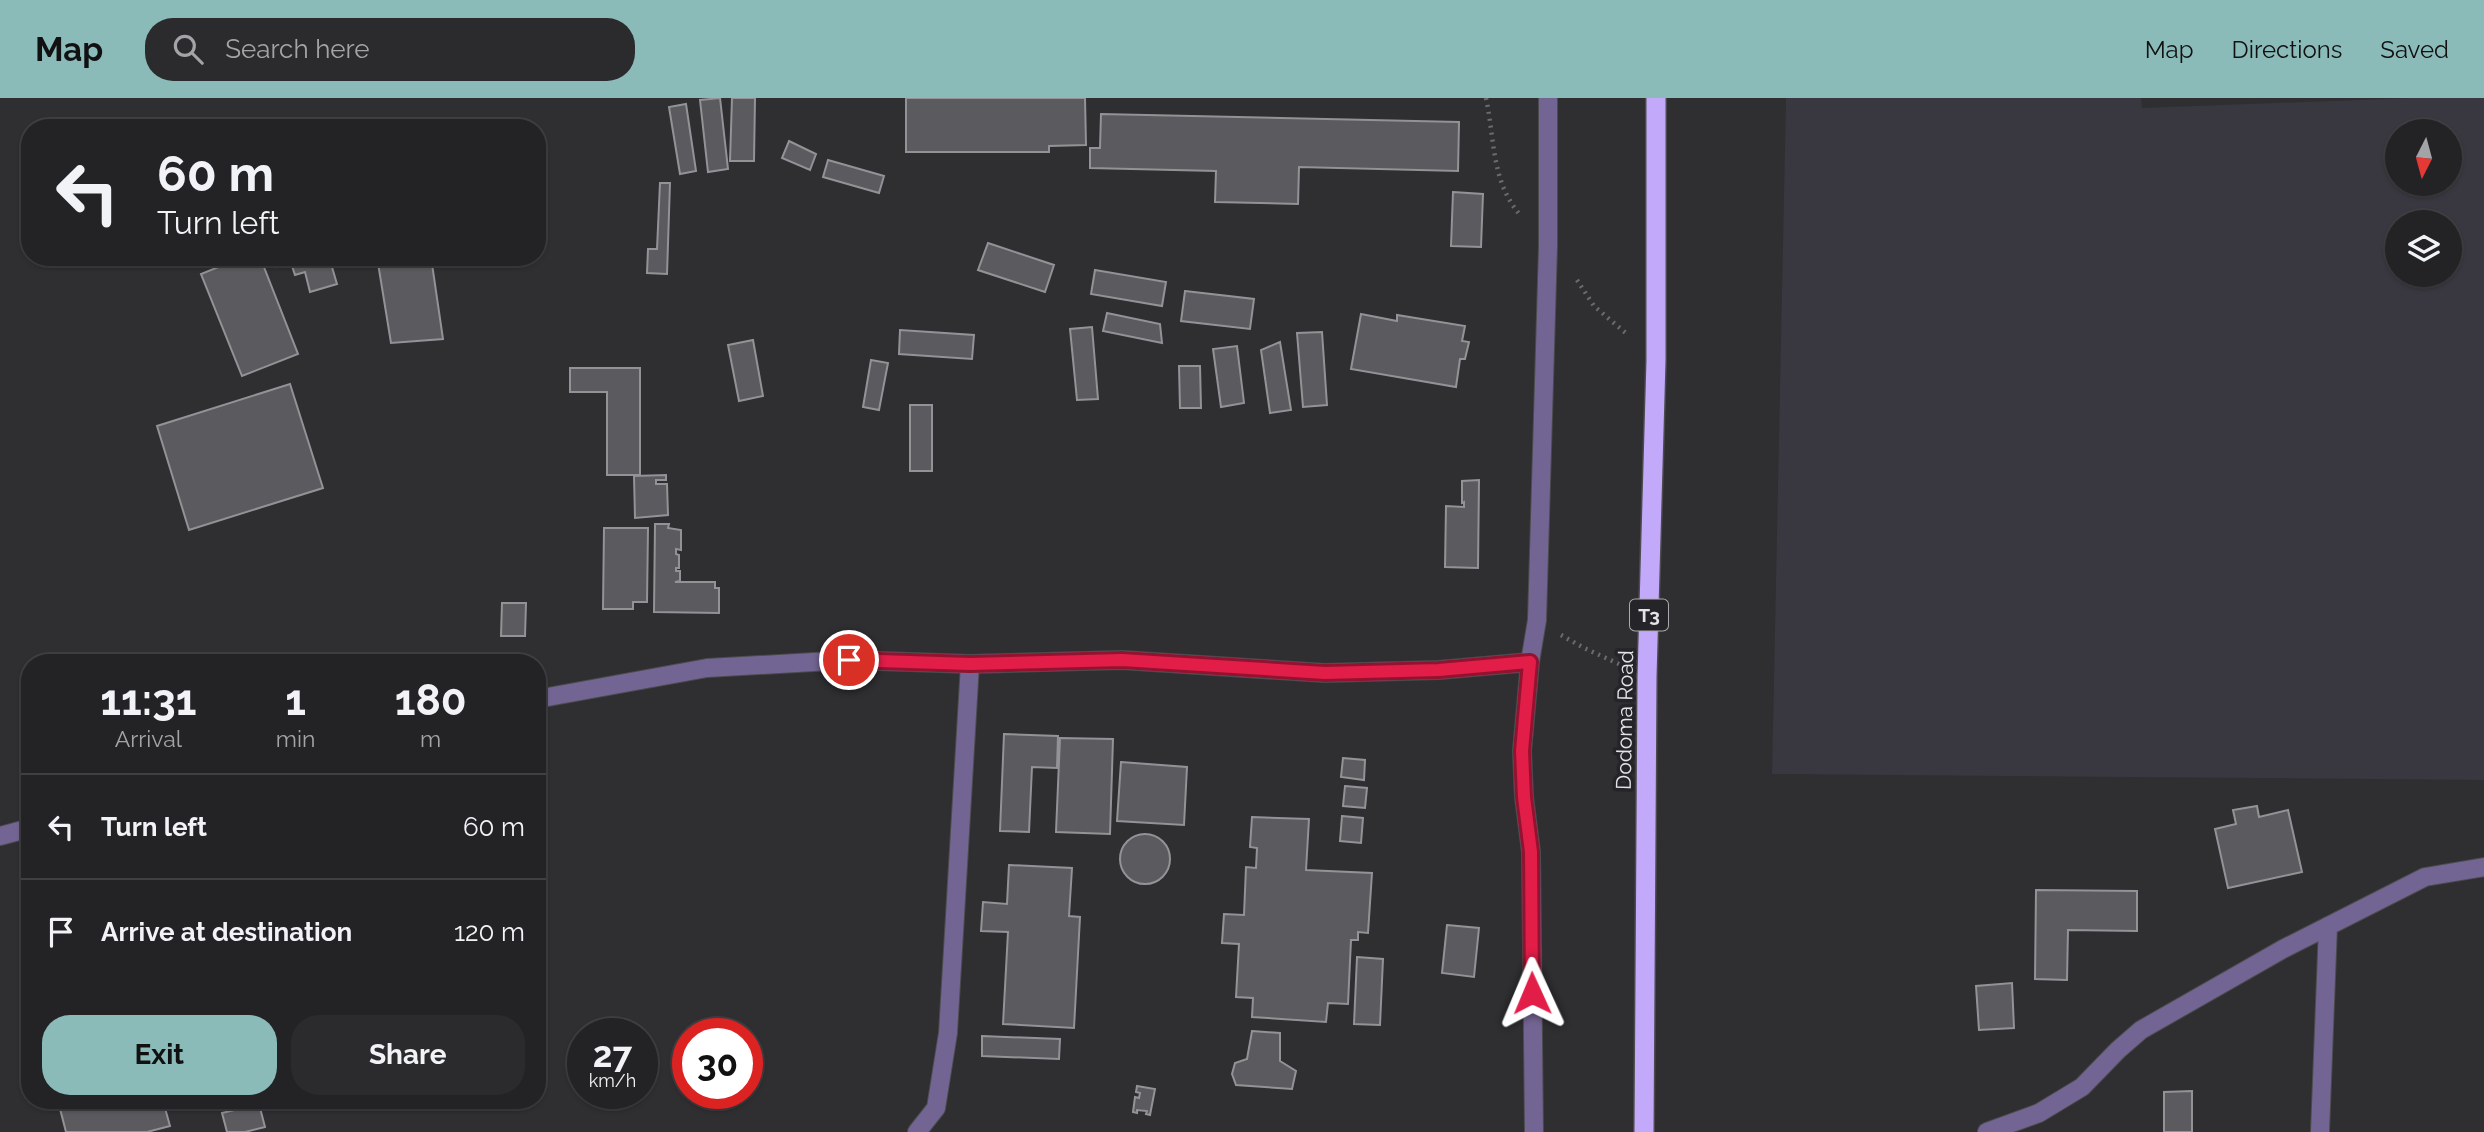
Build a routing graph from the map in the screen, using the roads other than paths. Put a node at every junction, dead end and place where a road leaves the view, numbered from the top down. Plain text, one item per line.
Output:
1 (1548, 98) edge
2 (1657, 98) edge
3 (1530, 662) junction
4 (970, 664) junction
5 (546, 697) edge
6 (21, 830) edge
7 (0, 836) edge
8 (2484, 867) edge
9 (2328, 926) junction
10 (917, 1132) edge
11 (1534, 1132) edge
12 (1644, 1132) edge
13 (1987, 1132) edge
14 (2320, 1132) edge

1 - 3 street
2 - 12 highway, Dodoma Road / T3
3 - 4 street
3 - 11 street
4 - 5 street
4 - 10 street
6 - 7 street
8 - 9 street
9 - 13 street
9 - 14 street

